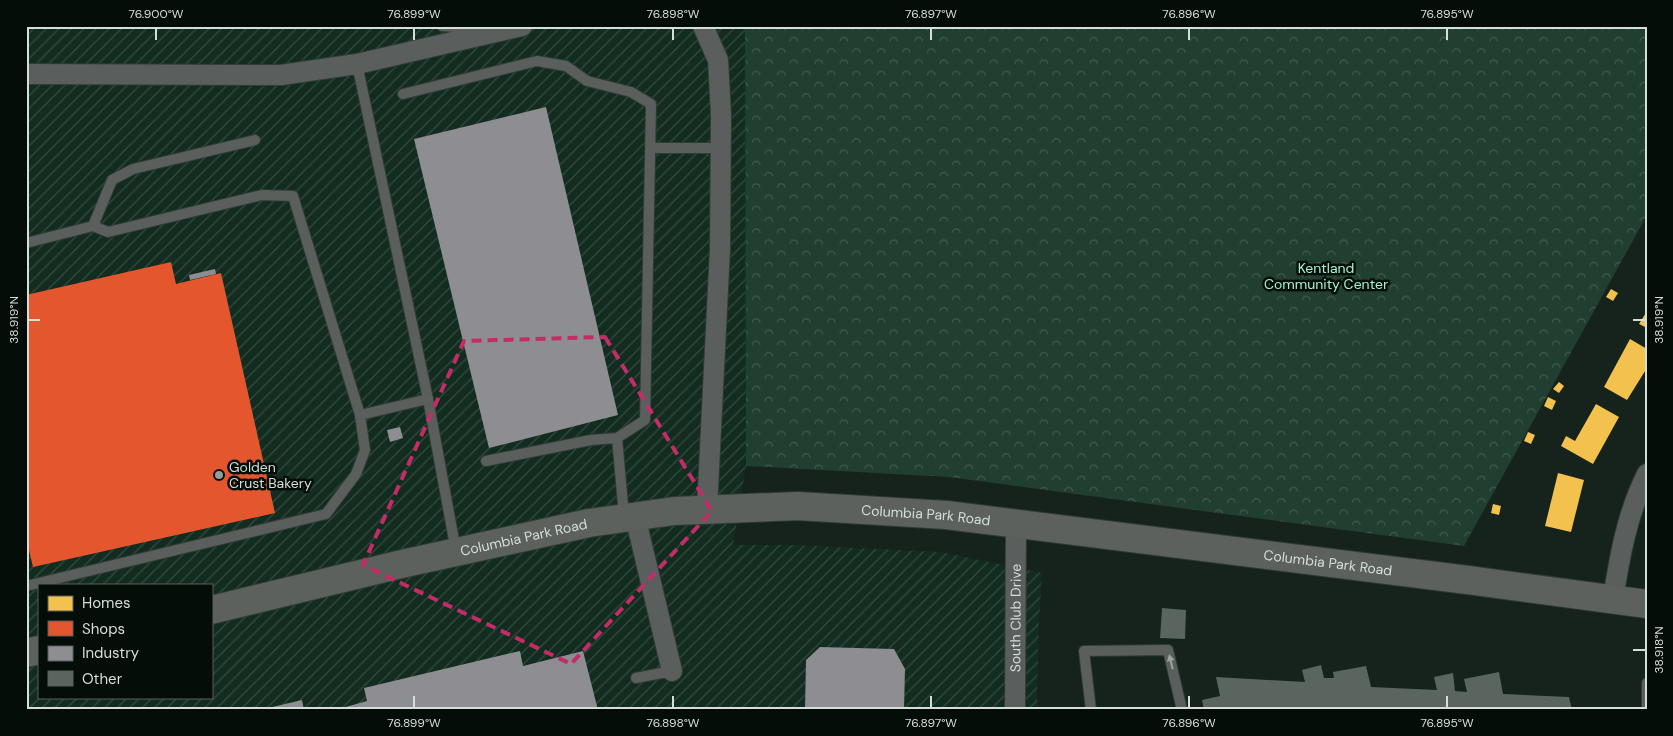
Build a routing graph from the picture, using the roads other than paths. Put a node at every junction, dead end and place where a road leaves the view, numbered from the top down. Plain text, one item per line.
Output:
1 (442, 26) edge
2 (703, 26) edge
3 (514, 28) edge
4 (357, 64) junction
5 (26, 74) edge
6 (402, 94) dead end
7 (255, 140) dead end
8 (651, 148) junction
9 (721, 148) junction
10 (93, 226) junction
11 (26, 243) edge
12 (428, 399) junction
13 (360, 414) junction
14 (617, 438) junction
15 (486, 461) dead end
16 (1647, 474) edge
17 (707, 509) junction
18 (629, 516) junction
19 (1016, 524) junction
20 (456, 552) junction
21 (26, 586) edge
22 (1613, 599) junction
23 (1647, 604) edge
24 (212, 610) edge
25 (672, 671) joint
26 (636, 678) dead end
27 (1647, 684) edge
28 (1015, 710) edge
29 (1091, 710) edge
30 (1182, 710) edge
31 (1646, 710) edge

1 - 3 lane
2 - 9 street
3 - 4 street
4 - 5 street
4 - 12 lane
6 - 8 lane
7 - 10 lane
8 - 9 lane
8 - 14 lane
9 - 17 street
10 - 11 lane
10 - 13 lane
12 - 13 lane
12 - 20 lane
13 - 21 lane
14 - 15 lane
14 - 18 lane
16 - 22 street
17 - 18 street, Columbia Park Road
17 - 19 street, Columbia Park Road
18 - 20 street, Columbia Park Road
18 - 25 street
19 - 22 street, Columbia Park Road
19 - 28 street, South Club Drive
20 - 24 street, Columbia Park Road
22 - 23 street, Columbia Park Road
25 - 26 lane
27 - 31 lane
30 -> 29 lane

